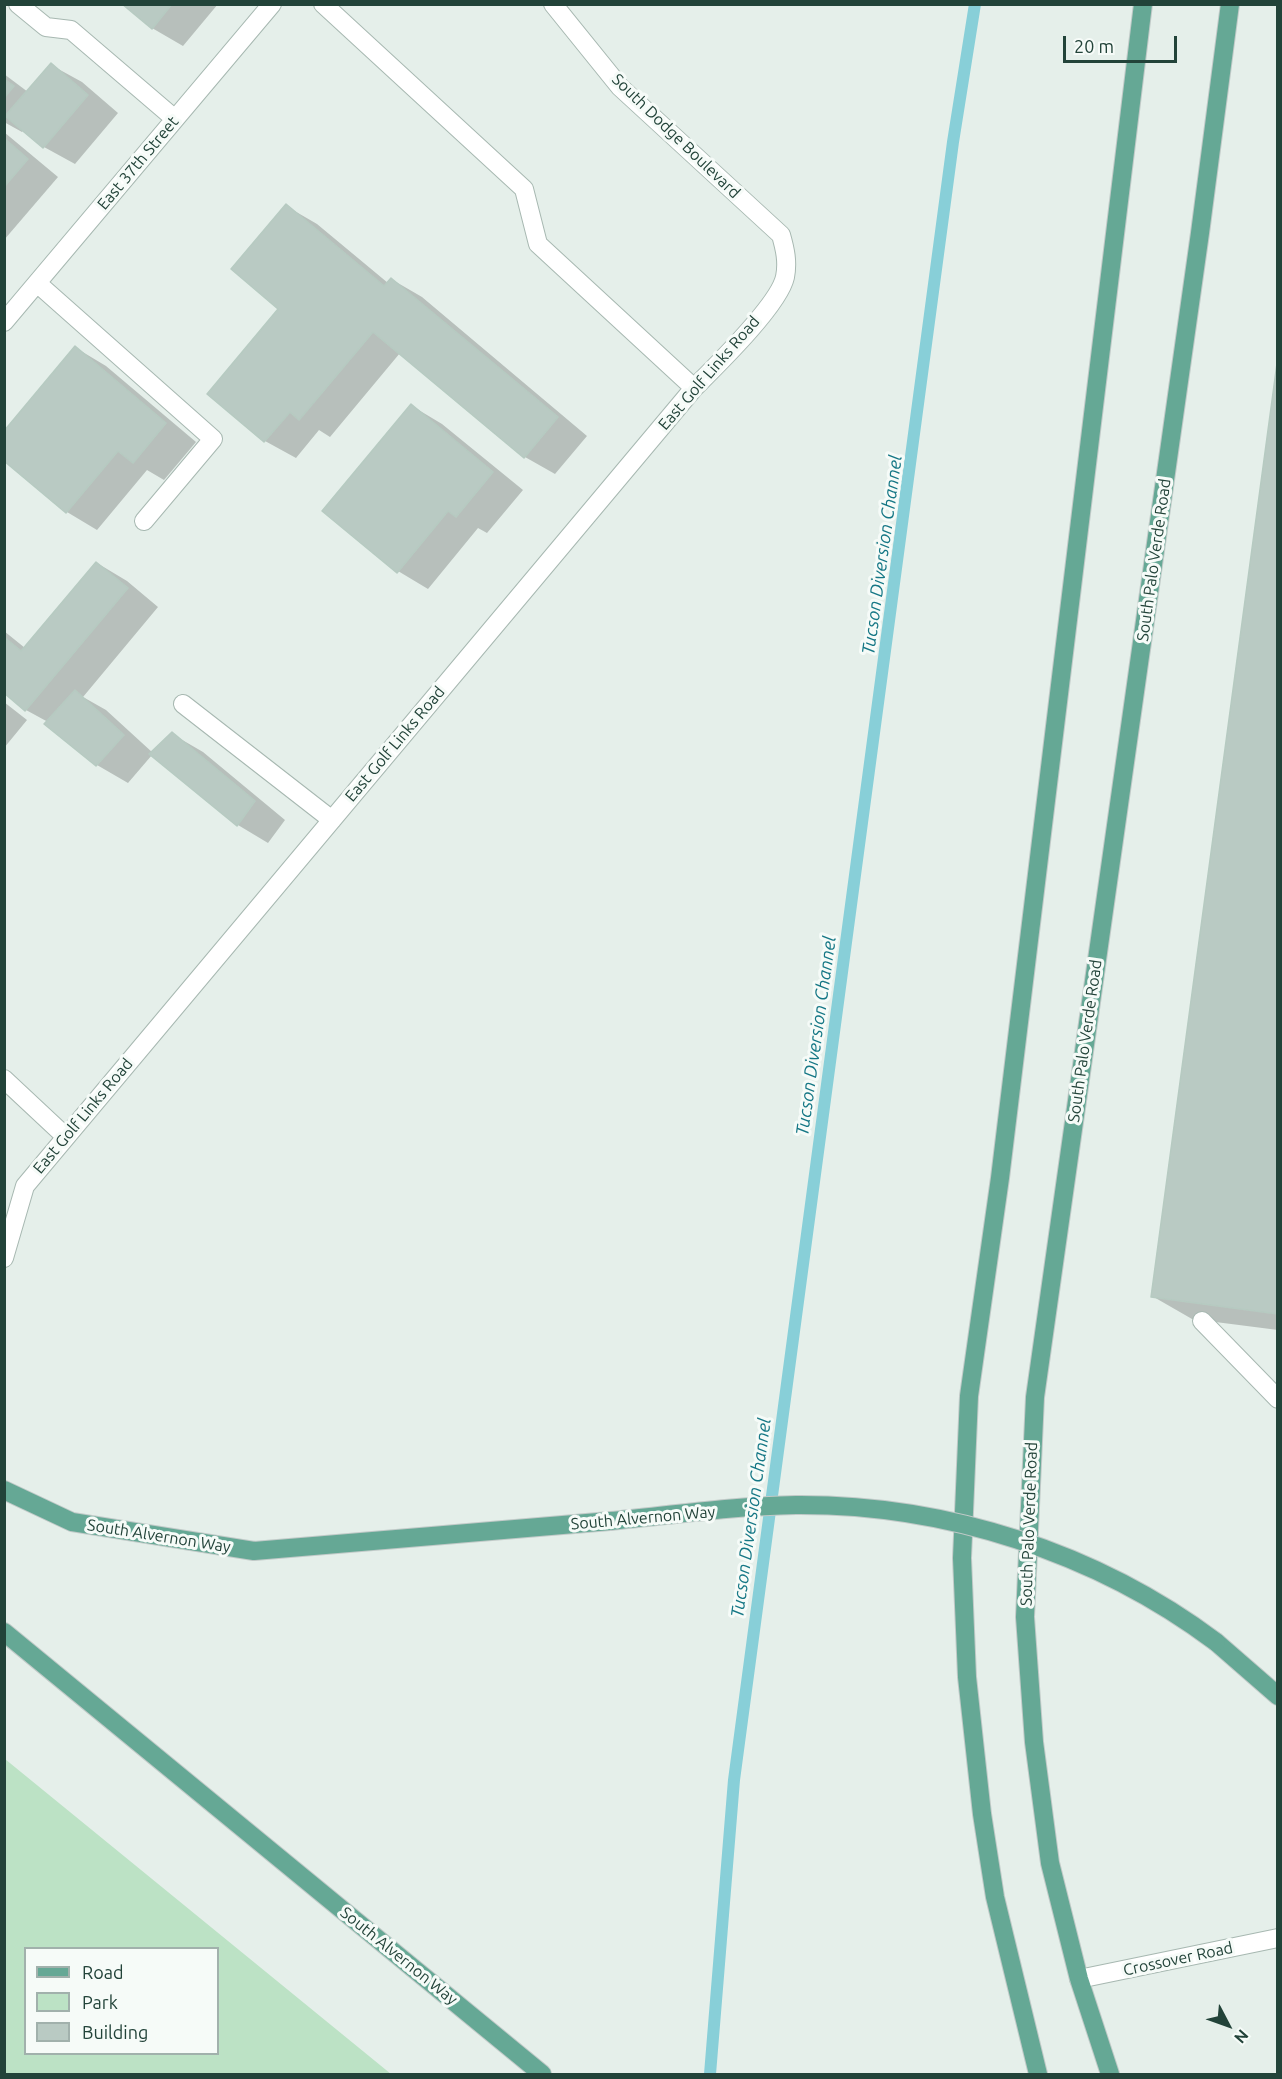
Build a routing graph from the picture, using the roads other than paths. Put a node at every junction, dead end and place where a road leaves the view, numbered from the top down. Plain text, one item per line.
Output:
1 (18, 4) edge
2 (272, 4) edge
3 (323, 4) edge
4 (553, 4) edge
5 (1143, 4) edge
6 (1230, 4) edge
7 (175, 119) junction
8 (781, 235) joint
9 (37, 284) junction
10 (4, 322) edge
11 (694, 388) junction
12 (144, 520) dead end
13 (183, 704) dead end
14 (332, 820) junction
15 (4, 1079) edge
16 (66, 1137) junction
17 (4, 1258) edge
18 (1202, 1322) dead end
19 (1278, 1399) edge
20 (4, 1490) edge
21 (4, 1632) edge
22 (1278, 1696) edge
23 (1278, 1938) edge
24 (1079, 1979) junction
25 (542, 2074) edge
26 (1038, 2074) edge
27 (1110, 2074) edge

1 - 7 street
2 - 7 street, East 37th Street
3 - 11 street
4 - 8 street, South Dodge Boulevard
5 - 26 main road
6 - 24 main road, South Palo Verde Road
7 - 9 street, East 37th Street
8 - 11 street, East Golf Links Road
9 - 10 street, East 37th Street
9 - 12 street
11 - 14 street, East Golf Links Road
13 - 14 street
14 - 16 street, East Golf Links Road
15 - 16 street
16 - 17 street, East Golf Links Road
18 - 19 street
20 - 22 main road, South Alvernon Way, bridge
21 - 25 main road, South Alvernon Way
23 - 24 street, Crossover Road
24 - 27 main road, South Palo Verde Road

